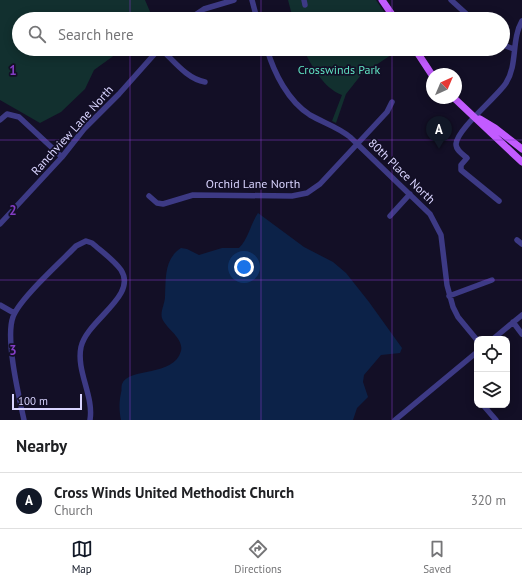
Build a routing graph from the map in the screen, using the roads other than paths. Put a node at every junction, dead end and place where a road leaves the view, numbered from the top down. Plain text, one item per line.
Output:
1 (234, 0) edge
2 (252, 0) edge
3 (382, 0) edge
4 (451, 0) edge
5 (201, 12) edge
6 (255, 12) edge
7 (390, 12) edge
8 (464, 12) edge
9 (522, 21) edge
10 (510, 48) edge
11 (514, 49) junction
12 (154, 56) edge
13 (168, 56) edge
14 (270, 56) edge
15 (419, 56) edge
16 (427, 68) edge
17 (205, 82) dead end
18 (392, 102) dead end
19 (461, 104) edge
20 (476, 117) junction
21 (0, 120) edge
22 (511, 140) junction
23 (522, 141) edge
24 (357, 144) junction
25 (522, 149) edge
26 (62, 158) junction
27 (522, 162) edge
28 (410, 194) junction
29 (149, 196) dead end
30 (499, 201) dead end
31 (390, 216) dead end
32 (0, 224) edge
33 (517, 240) dead end
34 (522, 244) edge
35 (492, 280) dead end
36 (449, 296) junction
37 (0, 305) edge
38 (14, 313) junction
39 (522, 315) edge
40 (512, 322) junction
41 (522, 334) edge
42 (474, 336) edge
43 (496, 336) edge
44 (474, 355) edge
45 (486, 408) edge
46 (397, 419) edge
47 (24, 420) edge
48 (90, 420) edge
49 (496, 420) edge

1 - 5 street
2 - 6 street
3 - 7 main road
4 - 8 street
9 - 11 street
10 - 11 street
11 - 20 street
12 - 26 street, Ranchview Lane North
13 - 17 street
14 - 24 street, 80th Place North
15 - 16 main road
18 - 24 street, Orchid Lane North
19 - 20 main road
20 - 22 main road
20 - 27 main road
20 - 30 street
21 - 26 street
22 - 23 main road
22 - 25 main road
24 - 28 street, 80th Place North
24 - 29 street, Orchid Lane North
26 - 32 street, Ranchview Lane North
28 - 31 street
28 - 36 street, 80th Place North
33 - 34 street
35 - 36 street
36 - 42 street, 80th Place North
37 - 38 street
38 - 47 street
38 - 48 street
39 - 40 street
40 - 41 street
40 - 43 street
44 - 46 street
45 - 49 street

